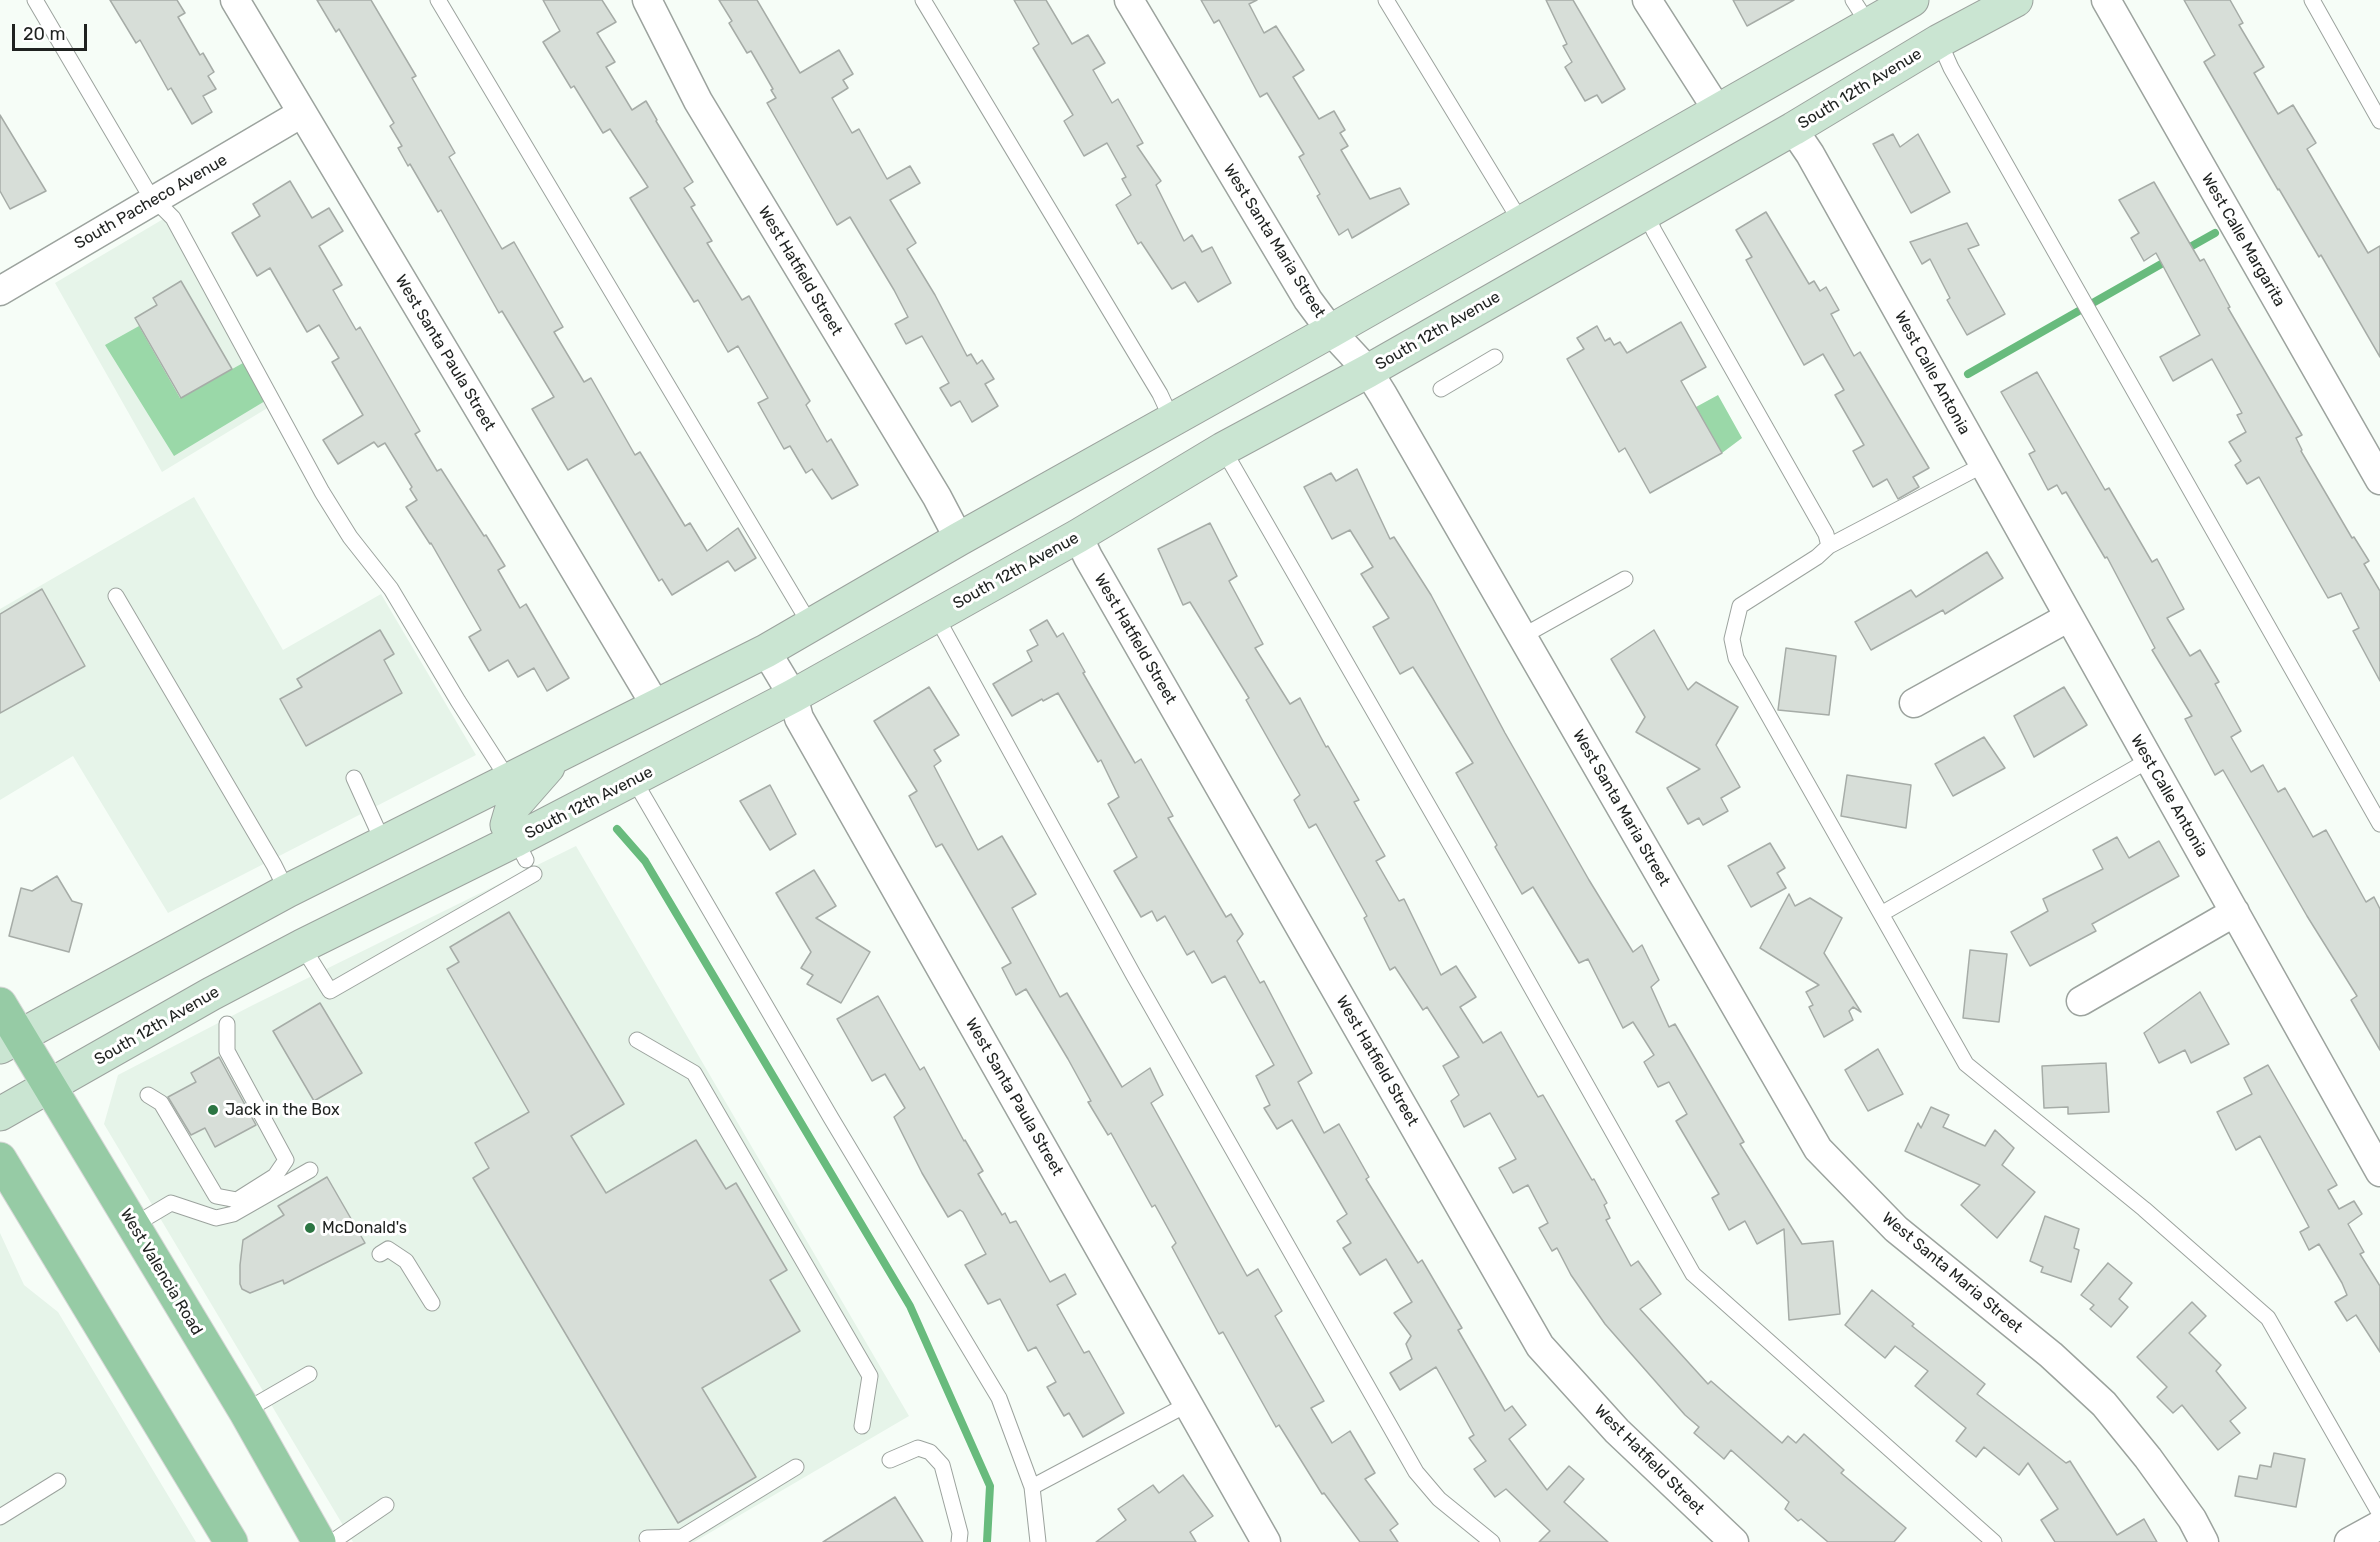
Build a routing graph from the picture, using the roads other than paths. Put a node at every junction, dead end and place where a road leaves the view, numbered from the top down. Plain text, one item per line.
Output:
1 (35, 0) edge
2 (235, 0) edge
3 (438, 0) edge
4 (647, 0) edge
5 (923, 0) edge
6 (1129, 0) edge
7 (1386, 0) edge
8 (1647, 0) edge
9 (1912, 0) edge
10 (2016, 0) edge
11 (2106, 0) edge
12 (2312, 0) edge
13 (1861, 13) edge
14 (1939, 41) junction
15 (1718, 111) junction
16 (302, 113) junction
17 (2380, 120) edge
18 (1793, 129) junction
19 (155, 200) junction
20 (1646, 213) junction
21 (1521, 222) junction
22 (0, 291) edge
23 (1330, 331) junction
24 (1495, 357) dead end
25 (1368, 371) junction
26 (1441, 389) dead end
27 (1172, 420) junction
28 (1223, 449) junction
29 (1983, 465) junction
30 (2380, 480) edge
31 (1078, 536) junction
32 (959, 539) junction
33 (1829, 546) junction
34 (1625, 579) dead end
35 (116, 596) dead end
36 (936, 616) junction
37 (2069, 617) junction
38 (810, 626) junction
39 (1523, 636) junction
40 (766, 651) junction
41 (793, 696) junction
42 (1914, 704) dead end
43 (656, 706) junction
44 (557, 756) junction
45 (2149, 760) junction
46 (354, 778) dead end
47 (508, 779) junction
48 (634, 780) junction
49 (2380, 824) edge
50 (383, 842) junction
51 (521, 850) junction
52 (534, 874) dead end
53 (287, 891) junction
54 (2235, 912) junction
55 (1881, 914) junction
56 (302, 946) junction
57 (2081, 1001) dead end
58 (0, 1004) edge
59 (227, 1024) dead end
60 (637, 1040) dead end
61 (10, 1041) edge
62 (49, 1087) junction
63 (148, 1095) dead end
64 (0, 1114) edge
65 (0, 1159) edge
66 (310, 1170) dead end
67 (2380, 1172) edge
68 (134, 1225) junction
69 (380, 1254) dead end
70 (432, 1303) dead end
71 (309, 1374) dead end
72 (1188, 1404) junction
73 (245, 1411) junction
74 (862, 1426) dead end
75 (890, 1460) dead end
76 (796, 1467) dead end
77 (58, 1481) dead end
78 (1032, 1487) junction
79 (386, 1505) dead end
80 (2380, 1514) edge
81 (0, 1517) edge
82 (2380, 1525) edge
83 (647, 1538) dead end
84 (231, 1542) edge
85 (320, 1542) edge
86 (332, 1542) edge
87 (959, 1542) edge
88 (1038, 1542) edge
89 (1266, 1542) edge
90 (1492, 1542) edge
91 (1734, 1542) edge
92 (1994, 1542) edge
93 (2204, 1542) edge
94 (2349, 1542) edge

1 - 19 lane
2 - 16 street, West Santa Paula Street
3 - 38 lane
4 - 32 street, West Hatfield Street
5 - 27 lane
6 - 23 street, West Santa Maria Street
7 - 21 lane
8 - 15 street
9 - 13 main road
10 - 14 main road, South 12th Avenue
11 - 30 street, West Calle Margarita
12 - 17 lane
13 - 15 main road
14 - 18 main road, South 12th Avenue
14 - 49 lane
15 - 21 main road
16 - 19 street, South Pacheco Avenue
16 - 43 street, West Santa Paula Street
18 - 20 main road, South 12th Avenue
18 - 29 street, West Calle Antonia
19 - 22 street, South Pacheco Avenue
19 - 47 lane
20 - 25 main road, South 12th Avenue
20 - 33 lane
21 - 23 main road
23 - 25 street, West Santa Maria Street
23 - 27 main road
24 - 26 lane
25 - 28 main road, South 12th Avenue
25 - 39 street, West Santa Maria Street
27 - 32 main road
28 - 31 main road, South 12th Avenue
28 - 92 lane
29 - 33 lane
29 - 37 street, West Calle Antonia
31 - 36 main road, South 12th Avenue
31 - 91 street, West Hatfield Street
32 - 38 main road
33 - 55 lane
34 - 39 lane
35 - 53 lane
36 - 41 main road, South 12th Avenue
36 - 90 lane
37 - 42 street
37 - 45 street, West Calle Antonia
38 - 40 main road
39 - 93 street, West Santa Maria Street
40 - 41 street, West Santa Paula Street
40 - 43 main road
41 - 48 main road, South 12th Avenue
41 - 72 street, West Santa Paula Street
43 - 44 main road
44 - 47 main road
44 - 51 main road
45 - 54 street, West Calle Antonia
45 - 55 lane
46 - 50 lane
47 - 50 main road
48 - 51 main road, South 12th Avenue
48 - 78 lane
50 - 53 main road
51 - 56 main road, South 12th Avenue
52 - 56 lane
53 - 61 main road
54 - 57 street
54 - 67 street, West Calle Antonia
55 - 80 lane
56 - 62 main road, South 12th Avenue
58 - 61 main road, West Valencia Road
59 - 63 lane
60 - 74 lane
61 - 62 main road, West Valencia Road
62 - 64 main road, South 12th Avenue
62 - 68 main road, West Valencia Road
65 - 84 main road
66 - 68 lane
68 - 73 main road, West Valencia Road
69 - 70 lane
71 - 73 lane
72 - 78 lane
72 - 89 street, West Santa Paula Street
73 - 85 main road, West Valencia Road
75 - 87 lane
76 - 83 lane
77 - 81 lane
78 - 88 lane
79 - 86 lane
82 - 94 street

